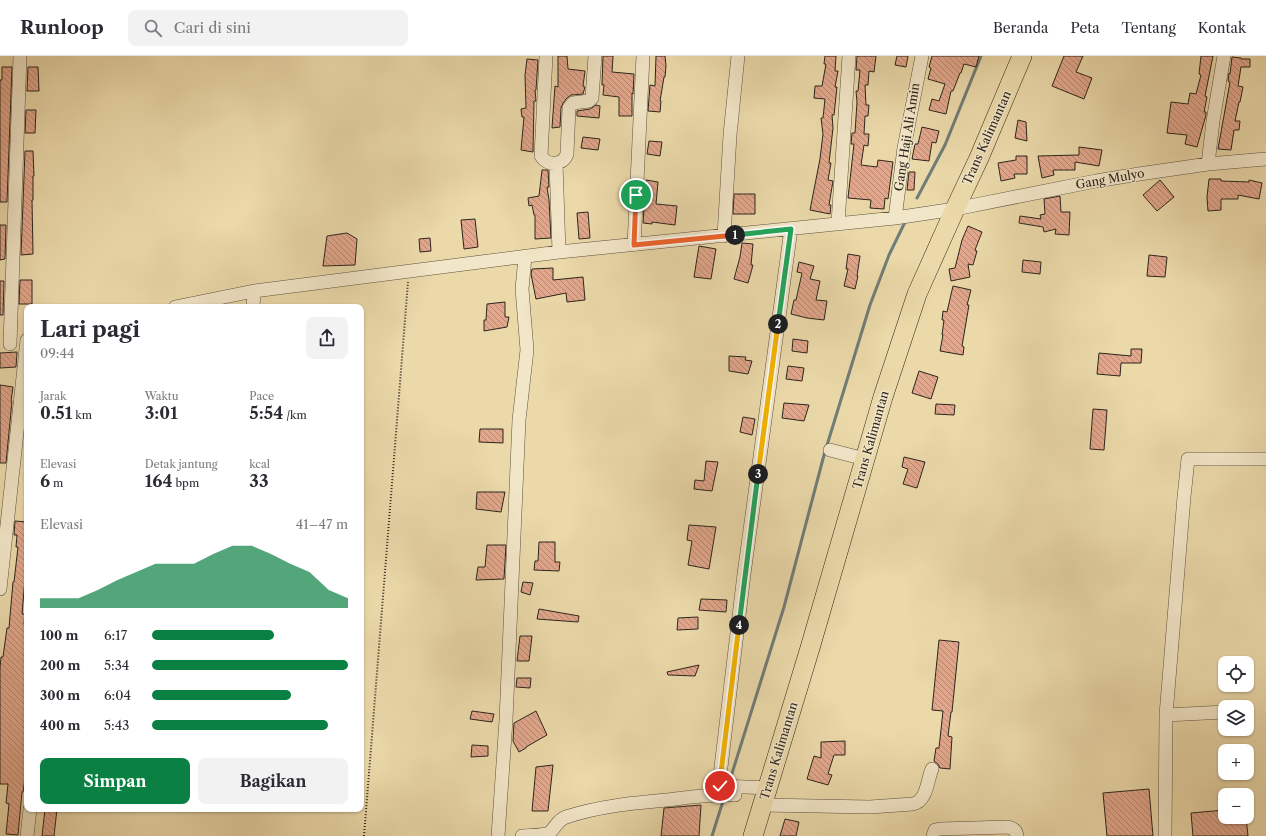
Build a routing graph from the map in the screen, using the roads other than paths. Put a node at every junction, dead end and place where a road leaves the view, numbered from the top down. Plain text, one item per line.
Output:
1 (20, 56) edge
2 (546, 56) edge
3 (595, 56) edge
4 (643, 56) edge
5 (738, 56) edge
6 (849, 56) edge
7 (922, 56) edge
8 (1022, 56) edge
9 (1224, 56) edge
10 (1266, 159) edge
11 (556, 163) junction
12 (1208, 164) junction
13 (955, 209) junction
14 (898, 217) junction
15 (838, 223) junction
16 (791, 229) junction
17 (724, 236) junction
18 (634, 245) junction
19 (559, 252) junction
20 (525, 257) junction
21 (254, 291) junction
22 (190, 304) edge
23 (253, 304) edge
24 (24, 341) edge
25 (5, 345) edge
26 (24, 368) edge
27 (830, 450) dead end
28 (865, 459) junction
29 (1266, 459) edge
30 (0, 589) edge
31 (1218, 712) edge
32 (1166, 715) junction
33 (932, 769) dead end
34 (727, 790) junction
35 (765, 797) junction
36 (30, 812) edge
37 (541, 835) edge
38 (27, 836) edge
39 (498, 836) edge
40 (522, 836) edge
41 (753, 836) edge
42 (933, 836) edge
43 (1017, 836) edge
44 (1165, 836) edge

1 - 25 street
2 - 11 street
3 - 11 street
4 - 18 street
5 - 17 street
6 - 15 street
7 - 14 street, Gang Haji Ali Amin
8 - 13 highway, Trans Kalimantan
9 - 12 street
10 - 12 street, Gang Mulyo
11 - 19 street
12 - 13 street, Gang Mulyo
13 - 14 street, Gang Mulyo
13 - 28 highway, Trans Kalimantan
14 - 15 street, Gang Mulyo
15 - 16 street, Gang Mulyo
16 - 17 street, Gang Mulyo
16 - 34 street
17 - 18 street, Gang Mulyo
18 - 19 street, Gang Mulyo
19 - 20 street, Gang Mulyo
20 - 21 street, Gang Mulyo
20 - 39 street
21 - 22 street, Gang Mulyo
21 - 23 street
24 - 25 street
26 - 30 street
27 - 28 street
28 - 35 highway, Trans Kalimantan
29 - 32 street
31 - 32 street
32 - 44 street
33 - 35 street
34 - 35 street
34 - 37 street
35 - 41 highway, Trans Kalimantan
36 - 38 street
37 - 40 street
42 - 43 street

